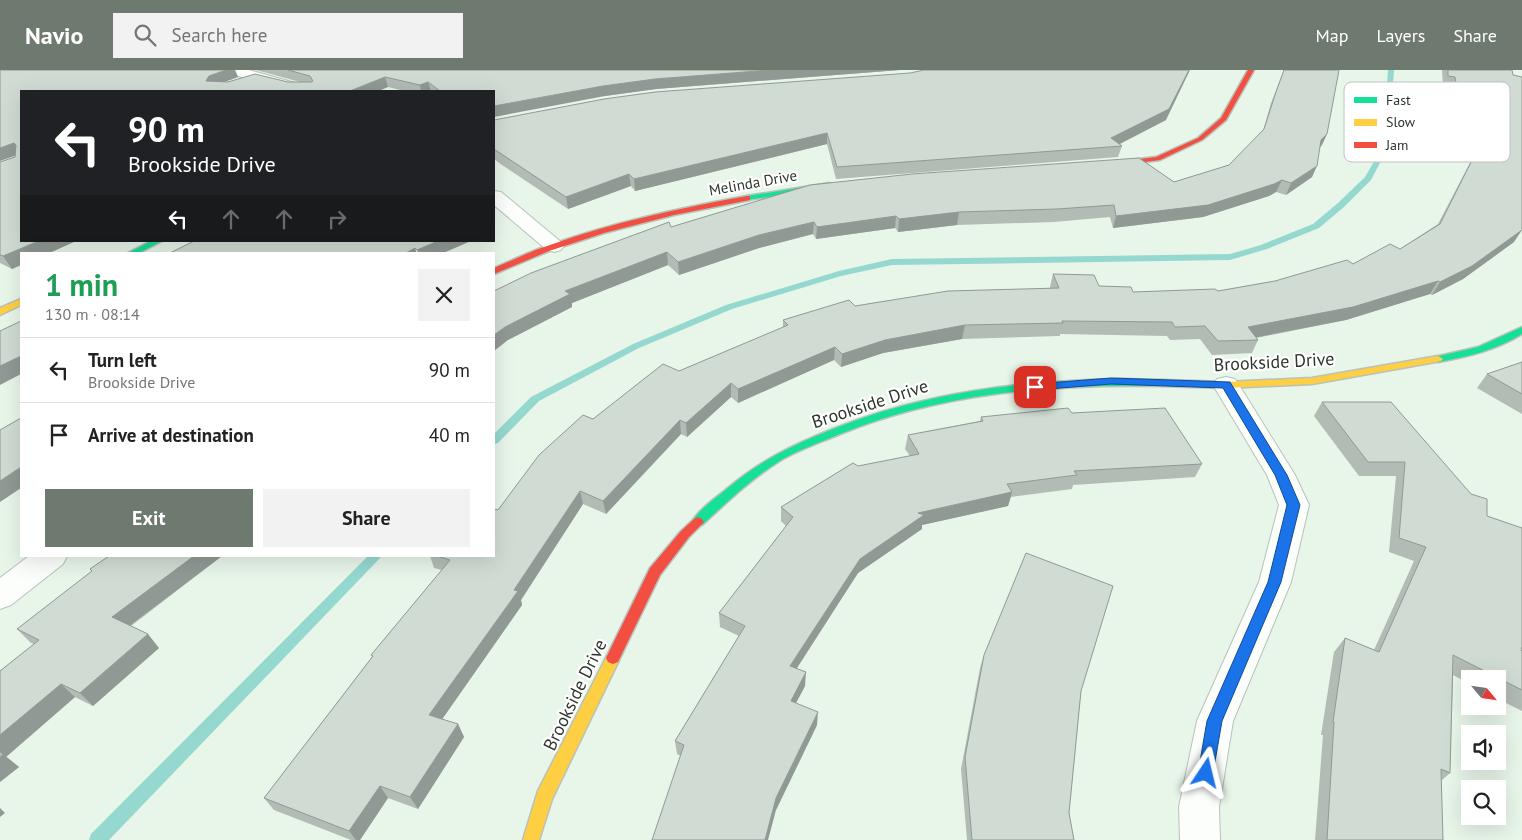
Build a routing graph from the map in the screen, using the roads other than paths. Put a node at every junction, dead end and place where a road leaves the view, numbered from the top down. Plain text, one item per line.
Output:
1 (233, 70) edge
2 (1251, 70) edge
3 (259, 77) junction
4 (235, 86) edge
5 (304, 90) edge
6 (1096, 166) edge
7 (839, 185) edge
8 (495, 197) edge
9 (156, 242) edge
10 (554, 246) junction
11 (134, 252) edge
12 (495, 271) edge
13 (20, 302) edge
14 (0, 312) edge
15 (1522, 330) edge
16 (1226, 384) junction
17 (51, 557) edge
18 (0, 596) edge
19 (531, 840) edge
20 (1200, 840) edge

1 - 3 street
2 - 6 street
3 - 4 street
3 - 5 street
7 - 10 street, Melinda Drive
8 - 10 street
9 - 11 street
10 - 12 street, Melinda Drive
13 - 14 street
15 - 16 street, Brookside Drive
16 - 19 street, Brookside Drive
16 - 20 street
17 - 18 street

